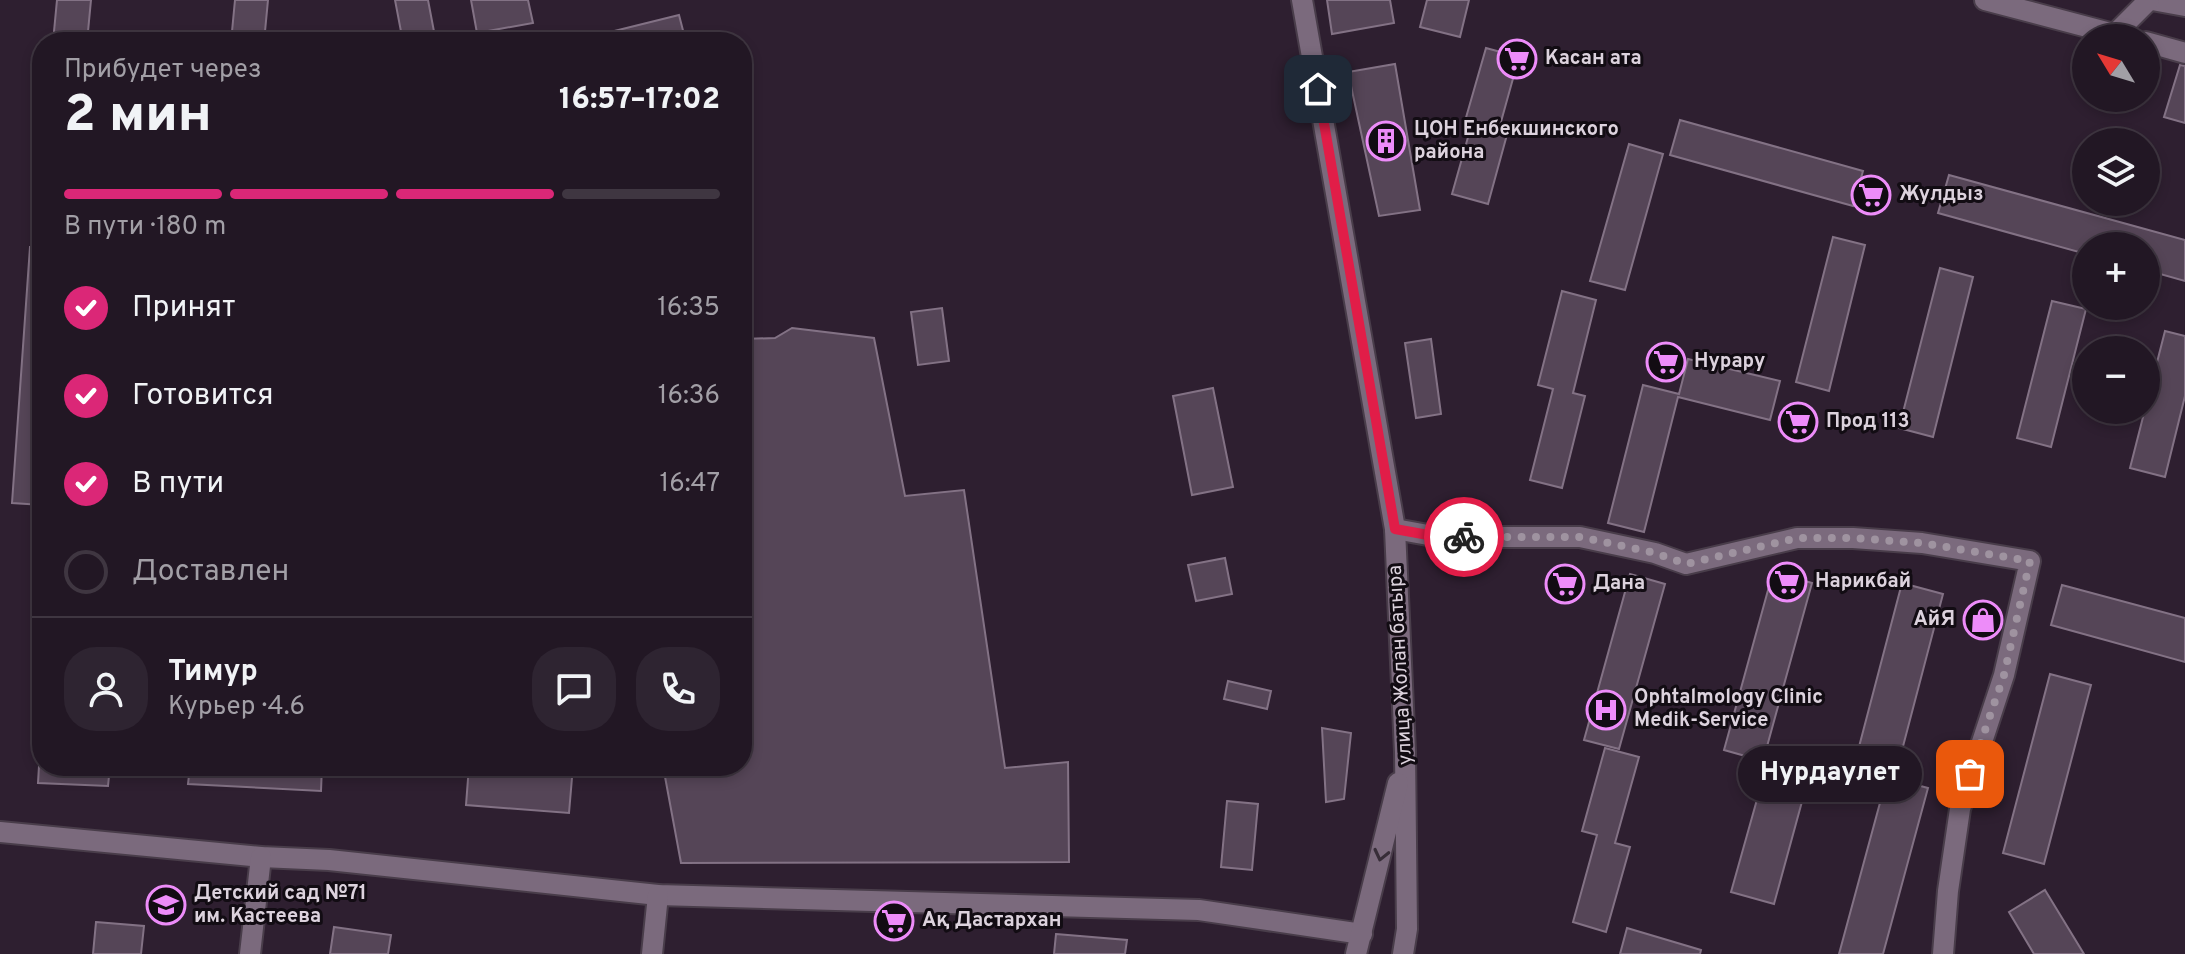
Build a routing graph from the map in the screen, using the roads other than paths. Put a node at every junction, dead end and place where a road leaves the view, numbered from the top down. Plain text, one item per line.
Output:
1 (1302, 0) edge
2 (1985, 0) edge
3 (2150, 0) edge
4 (2185, 6) edge
5 (2076, 24) edge
6 (2131, 24) edge
7 (2160, 46) edge
8 (2185, 53) edge
9 (1395, 529) junction
10 (1405, 752) junction
11 (0, 832) edge
12 (261, 857) junction
13 (658, 895) junction
14 (1359, 944) edge
15 (250, 954) edge
16 (652, 954) edge
17 (1403, 954) edge
18 (1943, 954) edge

1 - 9 street, улица Жолан батыра
2 - 5 street
3 - 4 street
3 - 6 street
7 - 8 street
9 - 10 street, улица Жолан батыра
9 - 18 street
10 -> 14 street
10 - 17 street, улица Жолан батыра
11 - 12 street
12 - 13 street
12 - 15 street
13 - 14 street
13 - 16 street

